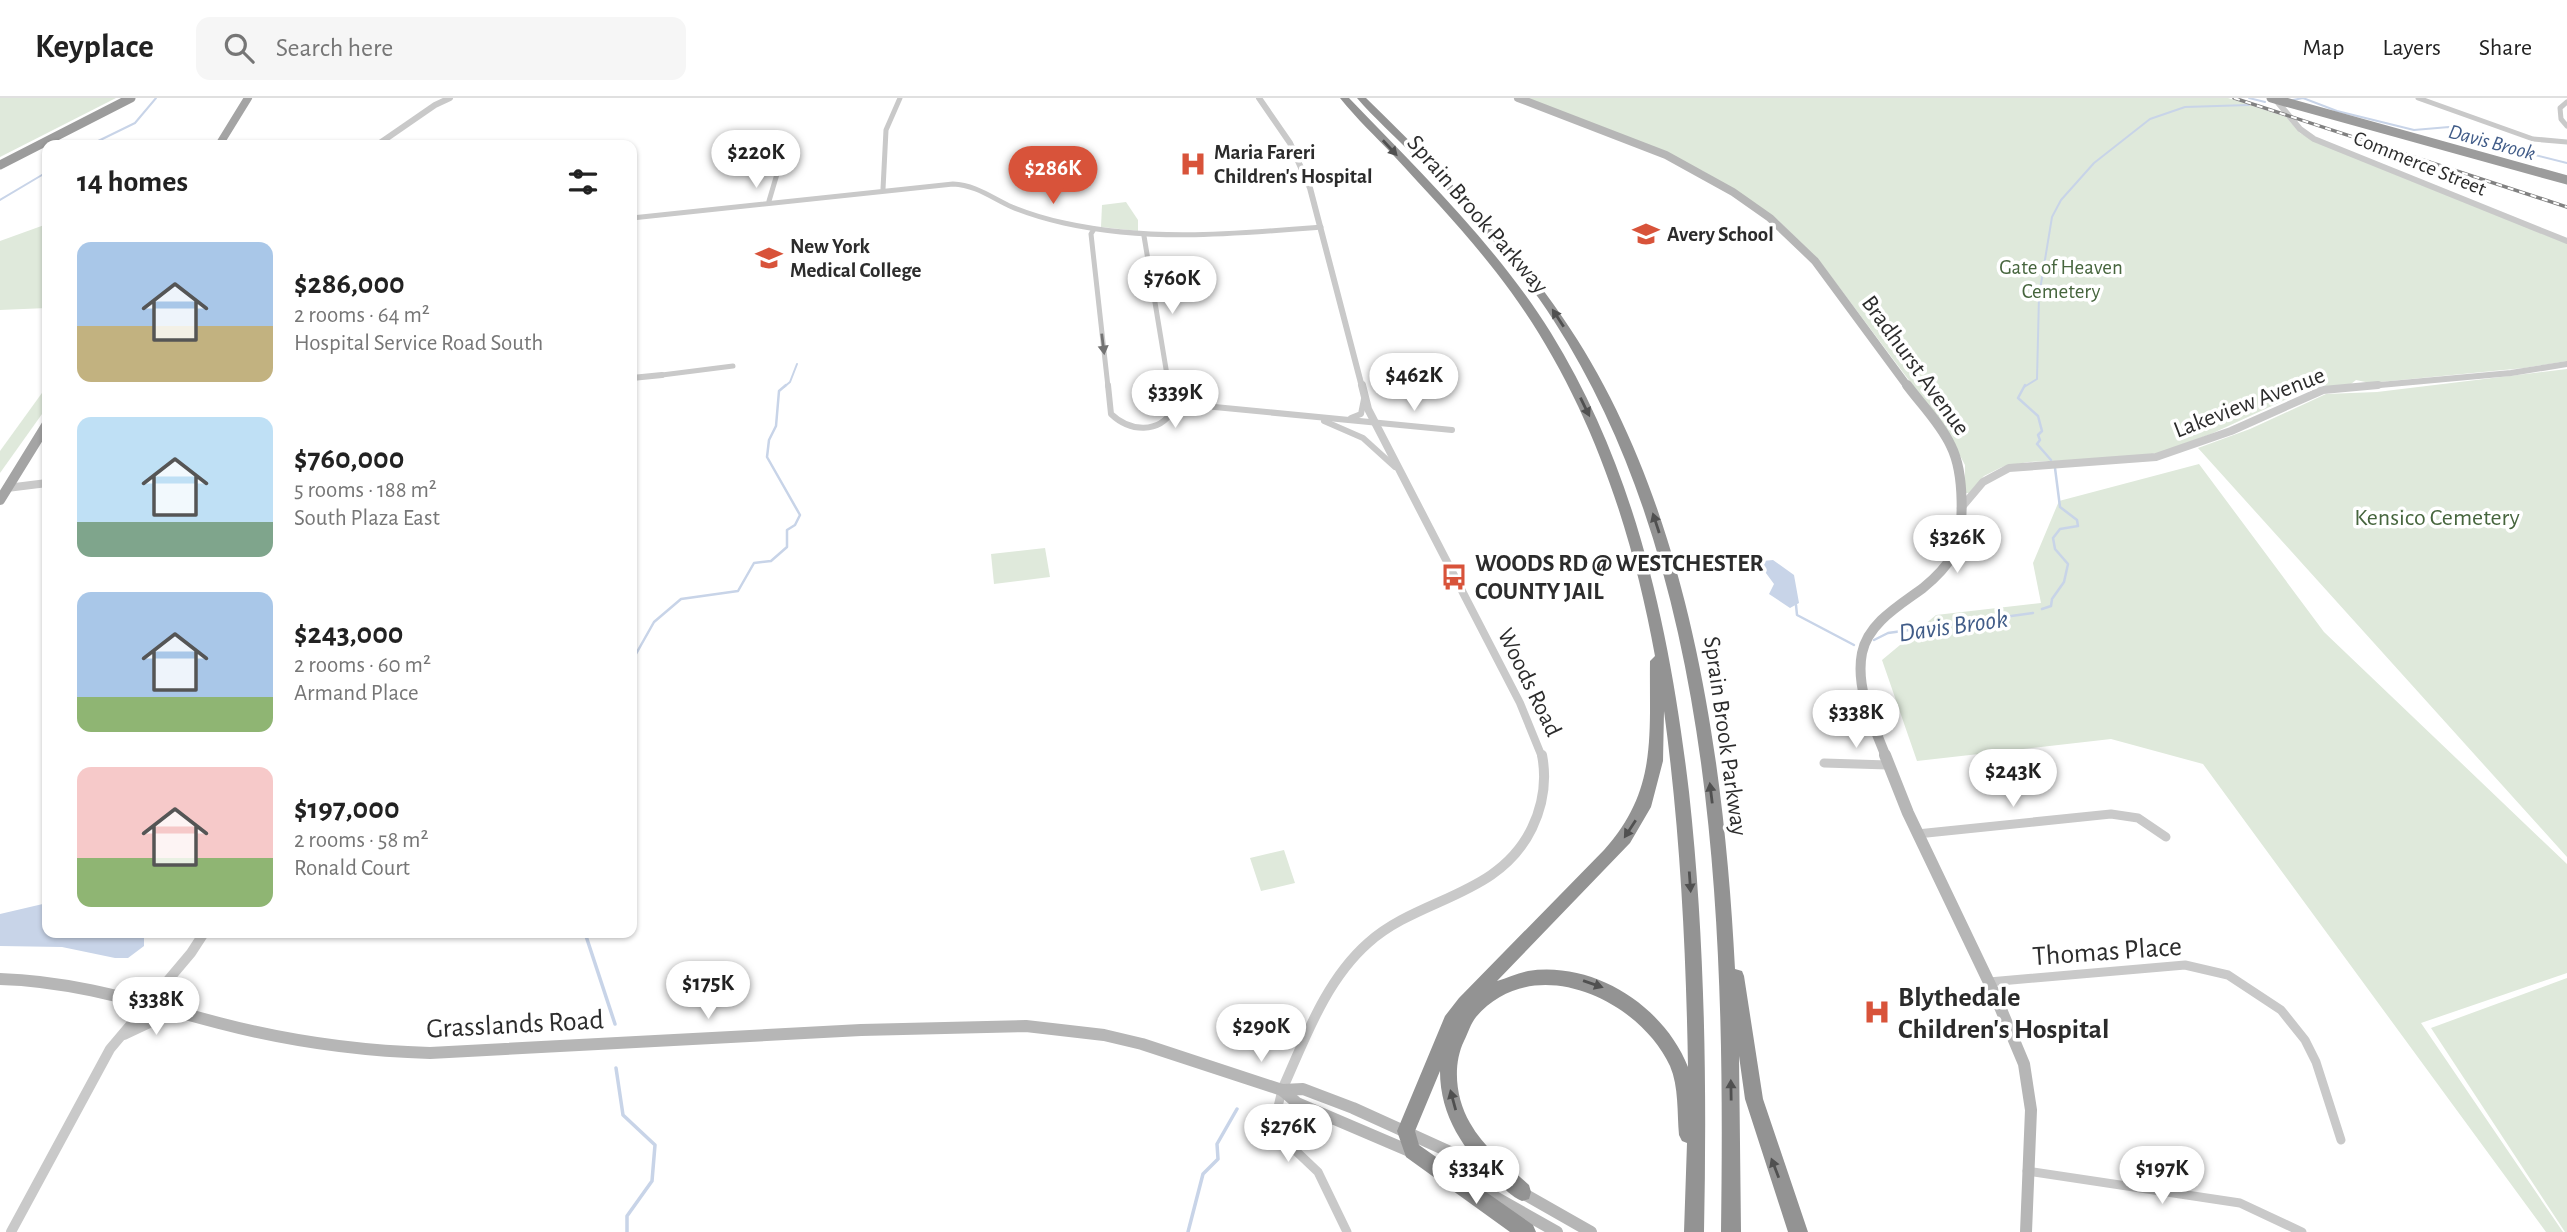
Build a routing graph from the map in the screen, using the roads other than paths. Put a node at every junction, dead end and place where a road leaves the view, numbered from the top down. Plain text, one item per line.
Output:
1 (125, 98) edge
2 (131, 98) edge
3 (248, 98) edge
4 (450, 98) edge
5 (900, 98) edge
6 (1259, 98) edge
7 (1344, 98) edge
8 (1361, 98) edge
9 (1518, 98) edge
10 (2275, 98) edge
11 (2417, 98) edge
12 (2567, 102) edge
13 (2567, 126) edge
14 (778, 135) dead end
15 (45, 140) edge
16 (48, 140) edge
17 (222, 140) edge
18 (384, 140) edge
19 (42, 142) edge
20 (2567, 142) edge
21 (42, 143) edge
22 (778, 143) junction
23 (759, 145) dead end
24 (0, 164) edge
25 (2567, 178) edge
26 (883, 189) junction
27 (769, 201) junction
28 (637, 217) edge
29 (1321, 226) junction
30 (1094, 229) junction
31 (1144, 236) junction
32 (2567, 242) edge
33 (2567, 364) edge
34 (733, 366) dead end
35 (662, 374) joint
36 (637, 377) edge
37 (1364, 398) junction
38 (1173, 403) junction
39 (1307, 416) junction
40 (1343, 419) junction
41 (1374, 422) junction
42 (1452, 430) dead end
43 (42, 432) edge
44 (1400, 473) junction
45 (42, 484) edge
46 (7, 488) junction
47 (0, 500) edge
48 (1961, 508) junction
49 (1656, 620) junction
50 (1824, 763) dead end
51 (1888, 765) junction
52 (1917, 834) junction
53 (2166, 837) dead end
54 (1719, 861) junction
55 (201, 938) edge
56 (0, 979) edge
57 (1989, 982) junction
58 (147, 1003) junction
59 (183, 1013) junction
60 (119, 1038) junction
61 (1282, 1090) junction
62 (1406, 1131) junction
63 (2341, 1140) dead end
64 (1412, 1151) junction
65 (2026, 1171) junction
66 (1522, 1192) junction
67 (1694, 1224) edge
68 (10, 1232) edge
69 (1347, 1232) edge
70 (1526, 1232) edge
71 (1557, 1232) edge
72 (1591, 1232) edge
73 (1731, 1232) edge
74 (1798, 1232) edge
75 (2025, 1232) edge
76 (2302, 1232) edge

1 - 15 highway
2 - 16 highway
3 - 17 main road
4 - 18 street
5 - 26 street
6 - 29 street, Woods Road
7 -> 49 highway, Sprain Brook Parkway
54 -> 8 highway, Sprain Brook Parkway
9 - 48 main road, Bradhurst Avenue
10 - 25 highway
10 - 32 street, Commerce Street
11 - 20 street
12 - 13 street
14 - 22 street
19 - 24 highway
21 - 24 highway
22 - 23 street
22 - 27 street
26 - 27 street
26 - 30 street
27 - 28 street
29 - 31 street
29 - 37 street, Woods Road
30 - 31 street
30 -> 38 street
31 - 38 street
33 - 48 street, Lakeview Avenue
34 - 35 street
35 - 36 street
37 - 40 street
37 - 41 street, Woods Road
38 - 39 street
39 - 40 street
39 - 44 street
40 - 41 street
41 - 42 street
41 - 44 street, Woods Road
43 - 46 main road
44 - 61 street, Woods Road
45 - 46 street
46 - 47 main road
48 - 51 main road, Bradhurst Avenue
49 -> 62 highway
49 -> 67 highway, Sprain Brook Parkway
50 - 51 street
51 - 52 main road, Bradhurst Avenue
52 - 53 street
52 - 57 main road, Bradhurst Avenue
73 -> 54 highway, Sprain Brook Parkway
74 -> 54 highway
55 - 58 street
56 - 58 main road, Grasslands Road
57 - 63 street, Thomas Place
57 - 65 main road, Bradhurst Avenue
58 - 59 main road, Grasslands Road
58 - 60 street
59 - 60 street
59 - 61 main road, Grasslands Road
60 - 68 street
61 - 62 main road, Grasslands Road
61 - 64 main road, Grasslands Road
61 - 69 street
62 - 64 highway
62 - 66 main road, Grasslands Road
64 - 70 highway
64 - 71 main road, Grasslands Road
65 - 75 main road, Bradhurst Avenue
65 - 76 street
66 -> 67 highway
66 - 72 main road, Grasslands Road

